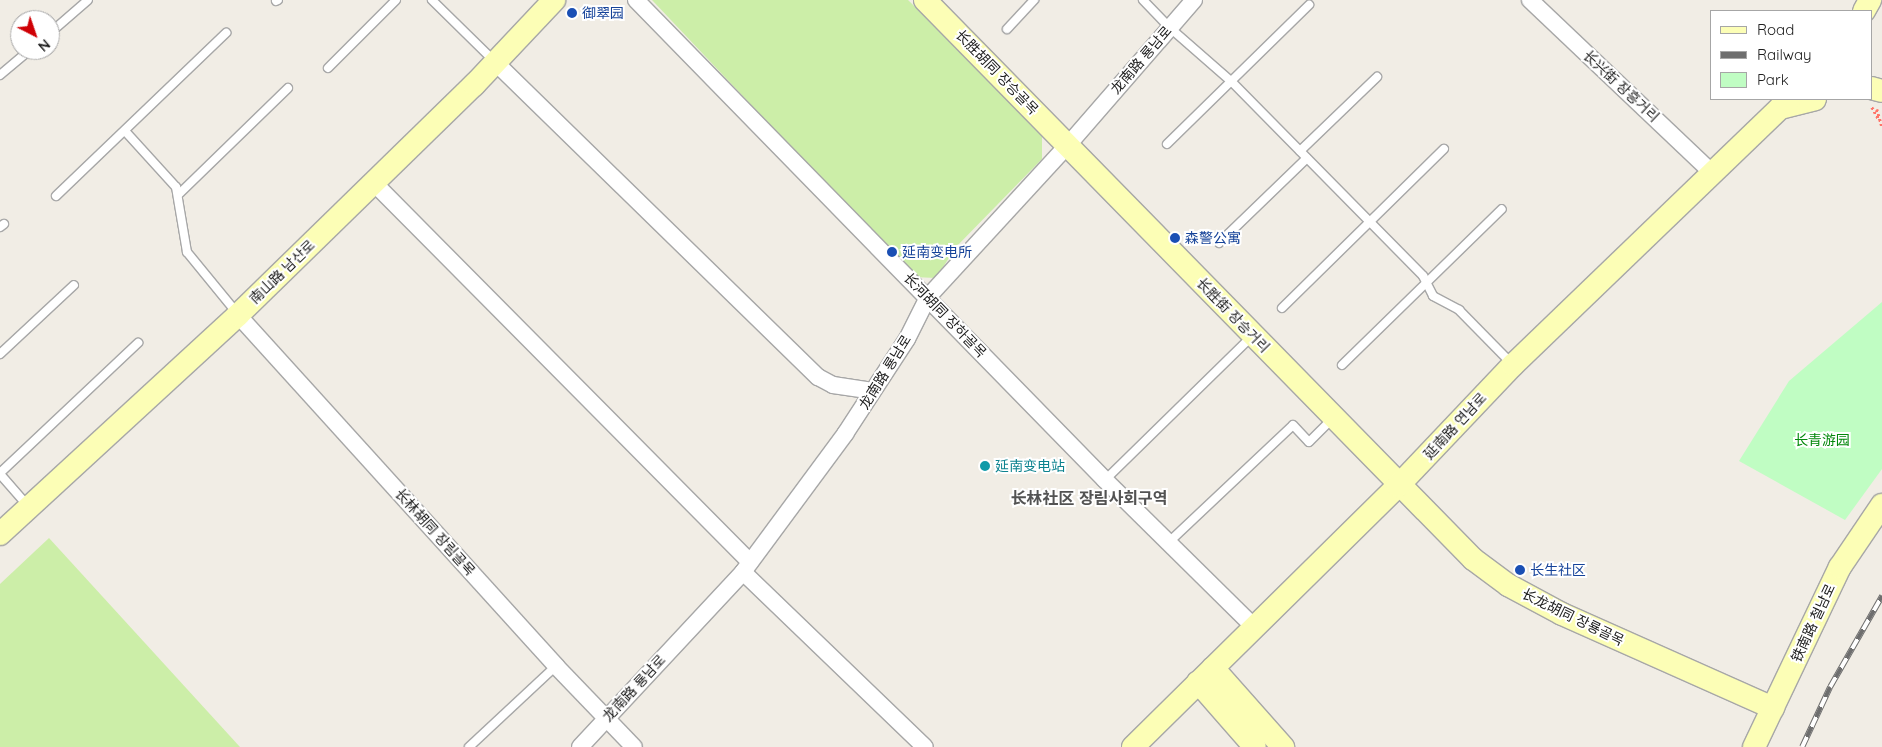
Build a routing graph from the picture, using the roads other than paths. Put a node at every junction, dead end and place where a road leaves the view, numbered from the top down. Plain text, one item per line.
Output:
1 (88, 0) edge
2 (396, 0) edge
3 (432, 0) edge
4 (554, 0) edge
5 (636, 0) edge
6 (926, 0) edge
7 (1034, 0) edge
8 (1144, 0) edge
9 (1194, 0) edge
10 (1530, 0) edge
11 (1309, 6) dead end
12 (60, 24) edge
13 (1169, 27) junction
14 (1007, 29) dead end
15 (226, 34) dead end
16 (18, 60) edge
17 (496, 63) junction
18 (328, 68) dead end
19 (0, 76) edge
20 (1377, 77) dead end
21 (1231, 81) junction
22 (288, 88) dead end
23 (1807, 100) edge
24 (1784, 103) edge
25 (125, 131) junction
26 (1167, 144) dead end
27 (1068, 145) junction
28 (1444, 149) dead end
29 (1300, 151) junction
30 (1307, 158) junction
31 (1712, 173) junction
32 (374, 183) junction
33 (179, 194) junction
34 (56, 196) dead end
35 (1502, 209) dead end
36 (1370, 222) junction
37 (1219, 244) dead end
38 (1427, 282) junction
39 (74, 285) dead end
40 (928, 297) junction
41 (1282, 308) dead end
42 (238, 315) junction
43 (1252, 335) junction
44 (138, 343) dead end
45 (0, 354) edge
46 (1342, 365) dead end
47 (1513, 365) junction
48 (873, 391) junction
49 (1333, 418) junction
50 (0, 473) edge
51 (1105, 480) junction
52 (1398, 486) junction
53 (1882, 505) edge
54 (28, 507) junction
55 (0, 534) edge
56 (1169, 542) junction
57 (747, 566) junction
58 (1255, 628) junction
59 (556, 666) junction
60 (1206, 675) junction
61 (1773, 708) junction
62 (606, 717) junction
63 (469, 747) edge
64 (580, 747) edge
65 (634, 747) edge
66 (925, 747) edge
67 (1133, 747) edge
68 (1255, 747) edge
69 (1283, 747) edge
70 (1754, 747) edge

1 - 12 lane
2 - 18 lane
3 - 17 lane
4 - 17 street, 南山路 남산로
5 - 40 street, 长河胡同 장하골목
6 - 27 street, 长胜胡同 장승골목
7 - 14 lane
8 - 13 lane
9 - 13 street, 龙南路 룡남로
10 - 31 street, 长兴街 장흥거리
11 - 21 lane
13 - 21 lane
13 - 27 street, 龙南路 룡남로
15 - 25 lane
16 - 19 lane
17 - 32 street, 南山路 남산로
17 - 48 street
20 - 29 lane
21 - 26 lane
21 - 29 lane
22 - 33 lane
23 - 24 street
24 - 31 street, 延南路 연남로
25 - 33 lane
25 - 34 lane
27 - 40 street, 龙南路 룡남로
27 - 43 street, 长胜街 장승거리
28 - 36 lane
29 - 30 lane
30 - 36 lane
30 - 37 lane
31 - 47 street, 延南路 연남로
32 - 42 street, 南山路 남산로
32 - 57 street
33 - 42 lane
35 - 38 lane
36 - 38 lane
36 - 41 lane
38 - 46 lane
38 - 47 lane
39 - 45 lane
40 - 48 street, 龙南路 룡남로
40 - 51 street, 长河胡同 장하골목
42 - 54 street, 南山路 남산로
42 - 59 street, 长林胡同 장림골목
43 - 49 street, 长胜街 장승거리
43 - 51 lane
44 - 50 lane
47 - 52 street, 延南路 연남로
48 - 57 street, 龙南路 룡남로
49 - 52 street, 长胜街 장승거리
49 - 56 lane
50 - 54 lane
51 - 56 street, 长河胡同 장하골목
52 - 58 street, 延南路 연남로
52 - 61 street, 长龙胡同 장룡골목
53 - 61 street, 铁南路 철남로
54 - 55 street, 南山路 남산로
56 - 58 street, 长河胡同 장하골목
57 - 62 street, 龙南路 룡남로
57 - 66 street
58 - 60 street, 延南路 연남로
59 - 62 street, 长林胡同 장림골목
59 - 63 lane
60 - 67 street, 延南路 연남로
60 - 68 street
60 - 69 street
61 - 70 street, 铁南路 철남로
62 - 64 street, 龙南路 룡남로
62 - 65 street, 长林胡同 장림골목

